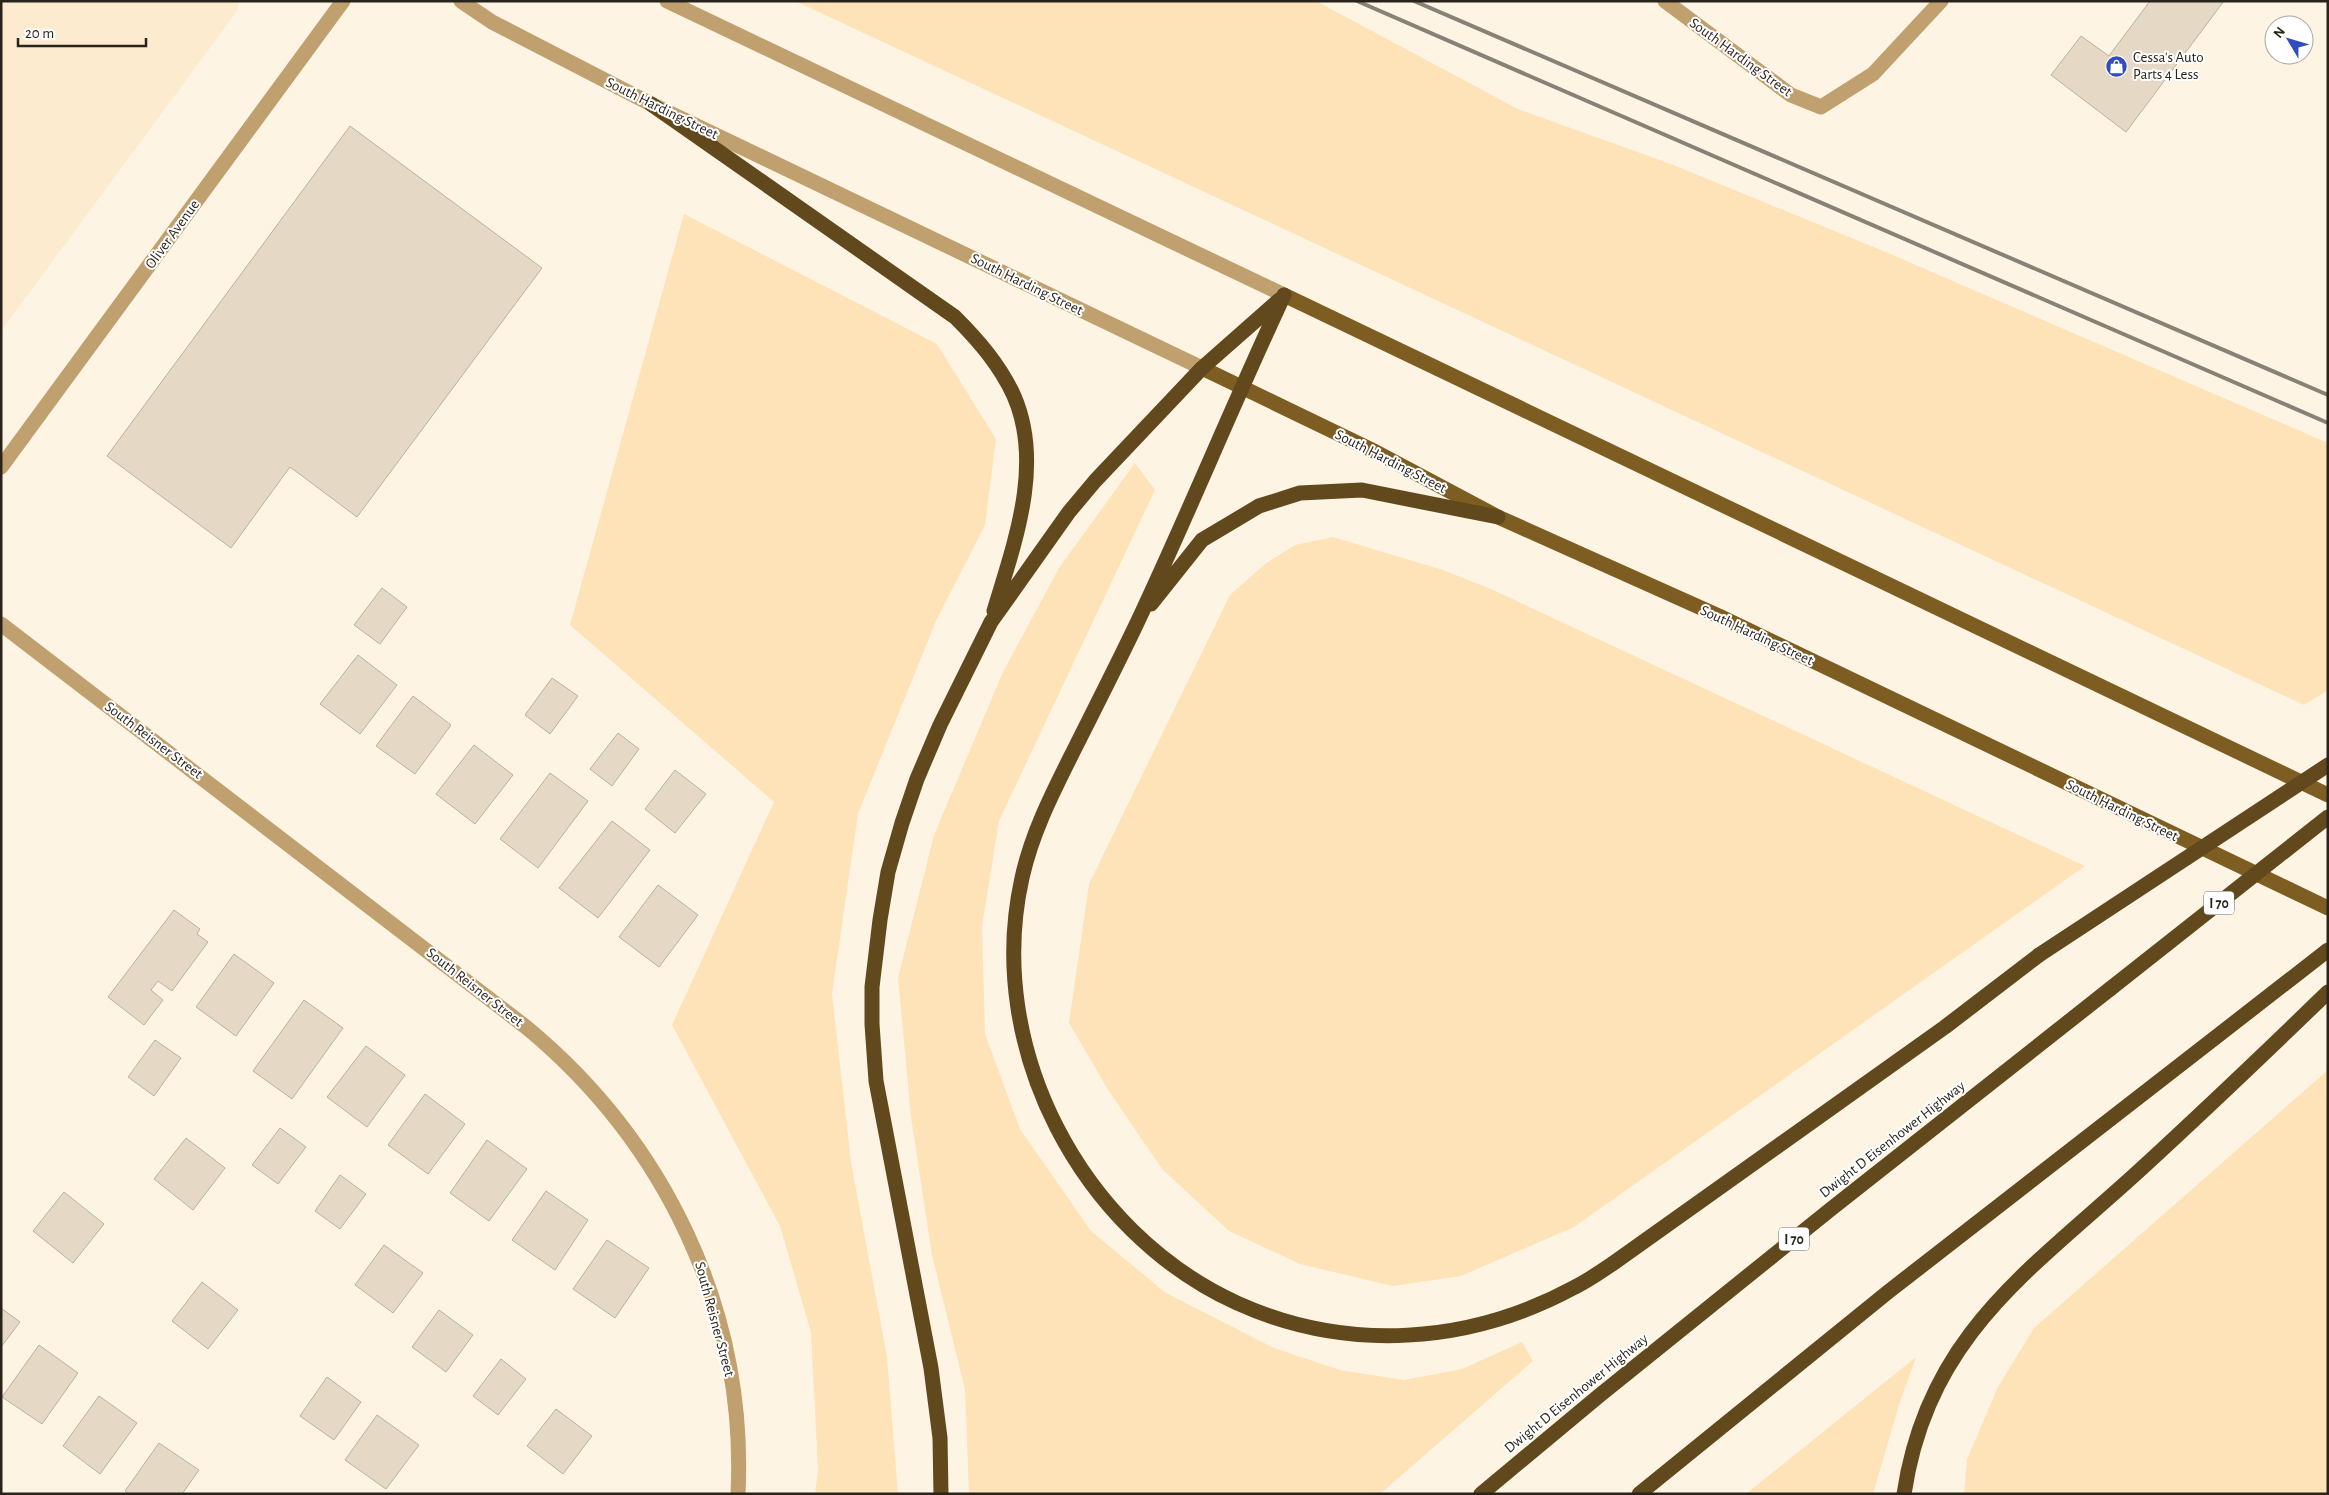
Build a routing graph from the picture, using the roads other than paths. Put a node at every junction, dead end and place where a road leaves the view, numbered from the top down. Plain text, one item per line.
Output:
1 (343, 1) edge
2 (461, 1) edge
3 (667, 1) edge
4 (1665, 1) edge
5 (1941, 1) edge
6 (651, 104) junction
7 (1284, 295) junction
8 (1202, 368) junction
9 (1241, 386) junction
10 (1, 467) edge
11 (1498, 517) junction
12 (1138, 621) junction
13 (991, 622) junction
14 (1, 624) edge
15 (2328, 765) edge
16 (2328, 795) edge
17 (2328, 817) edge
18 (2328, 908) edge
19 (2328, 950) edge
20 (2328, 992) edge
21 (738, 1494) edge
22 (941, 1494) edge
23 (1481, 1494) edge
24 (1639, 1494) edge
25 (1904, 1494) edge

1 - 10 street, Oliver Avenue
2 - 6 street, South Harding Street
3 - 7 street
4 - 5 street, South Harding Street
6 - 8 street, South Harding Street
6 - 13 highway
7 - 8 highway
7 - 9 highway
7 - 16 main road
8 - 9 main road, South Harding Street
8 - 13 highway
9 - 11 main road, South Harding Street
9 - 12 highway
11 - 12 highway
11 - 18 main road, South Harding Street
12 - 15 highway, bridge
13 - 22 highway
14 - 21 street, South Reisner Street
17 - 23 highway, Dwight D Eisenhower Highway / I 70, bridge
19 - 24 highway
20 - 25 highway

